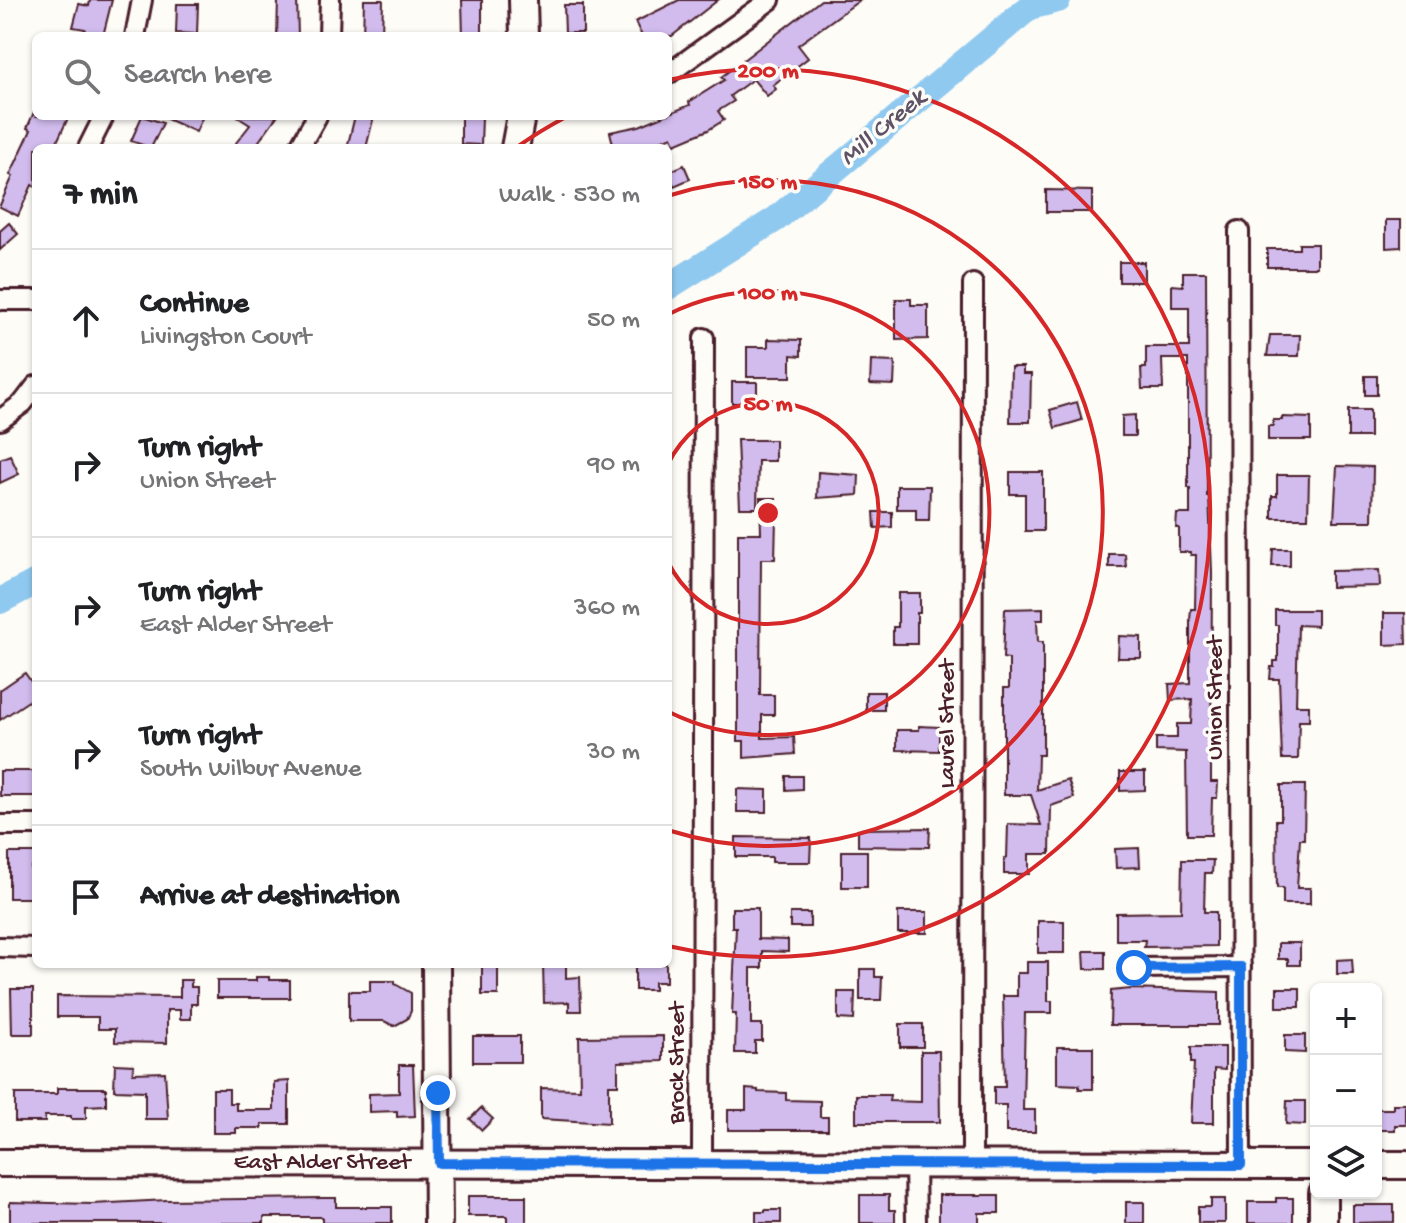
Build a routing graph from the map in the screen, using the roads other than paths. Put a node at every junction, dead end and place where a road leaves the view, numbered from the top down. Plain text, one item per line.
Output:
1 (142, 0) edge
2 (330, 0) edge
3 (523, 0) edge
4 (770, 0) edge
5 (136, 32) edge
6 (329, 32) edge
7 (524, 32) edge
8 (672, 71) edge
9 (102, 120) edge
10 (315, 120) edge
11 (520, 120) edge
12 (90, 144) edge
13 (301, 144) edge
14 (516, 144) edge
15 (1239, 231) dead end
16 (973, 284) dead end
17 (0, 300) edge
18 (32, 300) edge
19 (704, 338) dead end
20 (32, 391) edge
21 (0, 420) edge
22 (0, 825) edge
23 (32, 825) edge
24 (0, 947) edge
25 (32, 948) edge
26 (1241, 967) junction
27 (436, 968) edge
28 (1134, 968) dead end
29 (0, 1163) edge
30 (439, 1163) junction
31 (702, 1164) junction
32 (915, 1164) junction
33 (972, 1164) junction
34 (1241, 1165) junction
35 (1310, 1165) edge
36 (1382, 1165) edge
37 (1406, 1165) edge
38 (1323, 1199) edge
39 (438, 1223) edge
40 (916, 1223) edge
41 (1323, 1223) edge

1 - 5 street
2 - 6 street
3 - 7 main road
4 - 8 street
9 - 12 street
10 - 13 street
11 - 14 main road
15 - 26 street, Union Street
16 - 33 street, Laurel Street
17 - 18 street
19 - 31 street, Brock Street
20 - 21 street
22 - 23 street
24 - 25 street
26 - 28 street
26 - 34 street, Union Street
27 - 30 main road
29 - 30 main road, East Alder Street
30 - 31 main road, East Alder Street
30 - 39 main road
31 - 32 main road, East Alder Street
32 - 33 main road, East Alder Street
32 - 40 street
33 - 34 main road, East Alder Street
34 - 35 main road, East Alder Street
36 - 37 main road
38 - 41 main road

